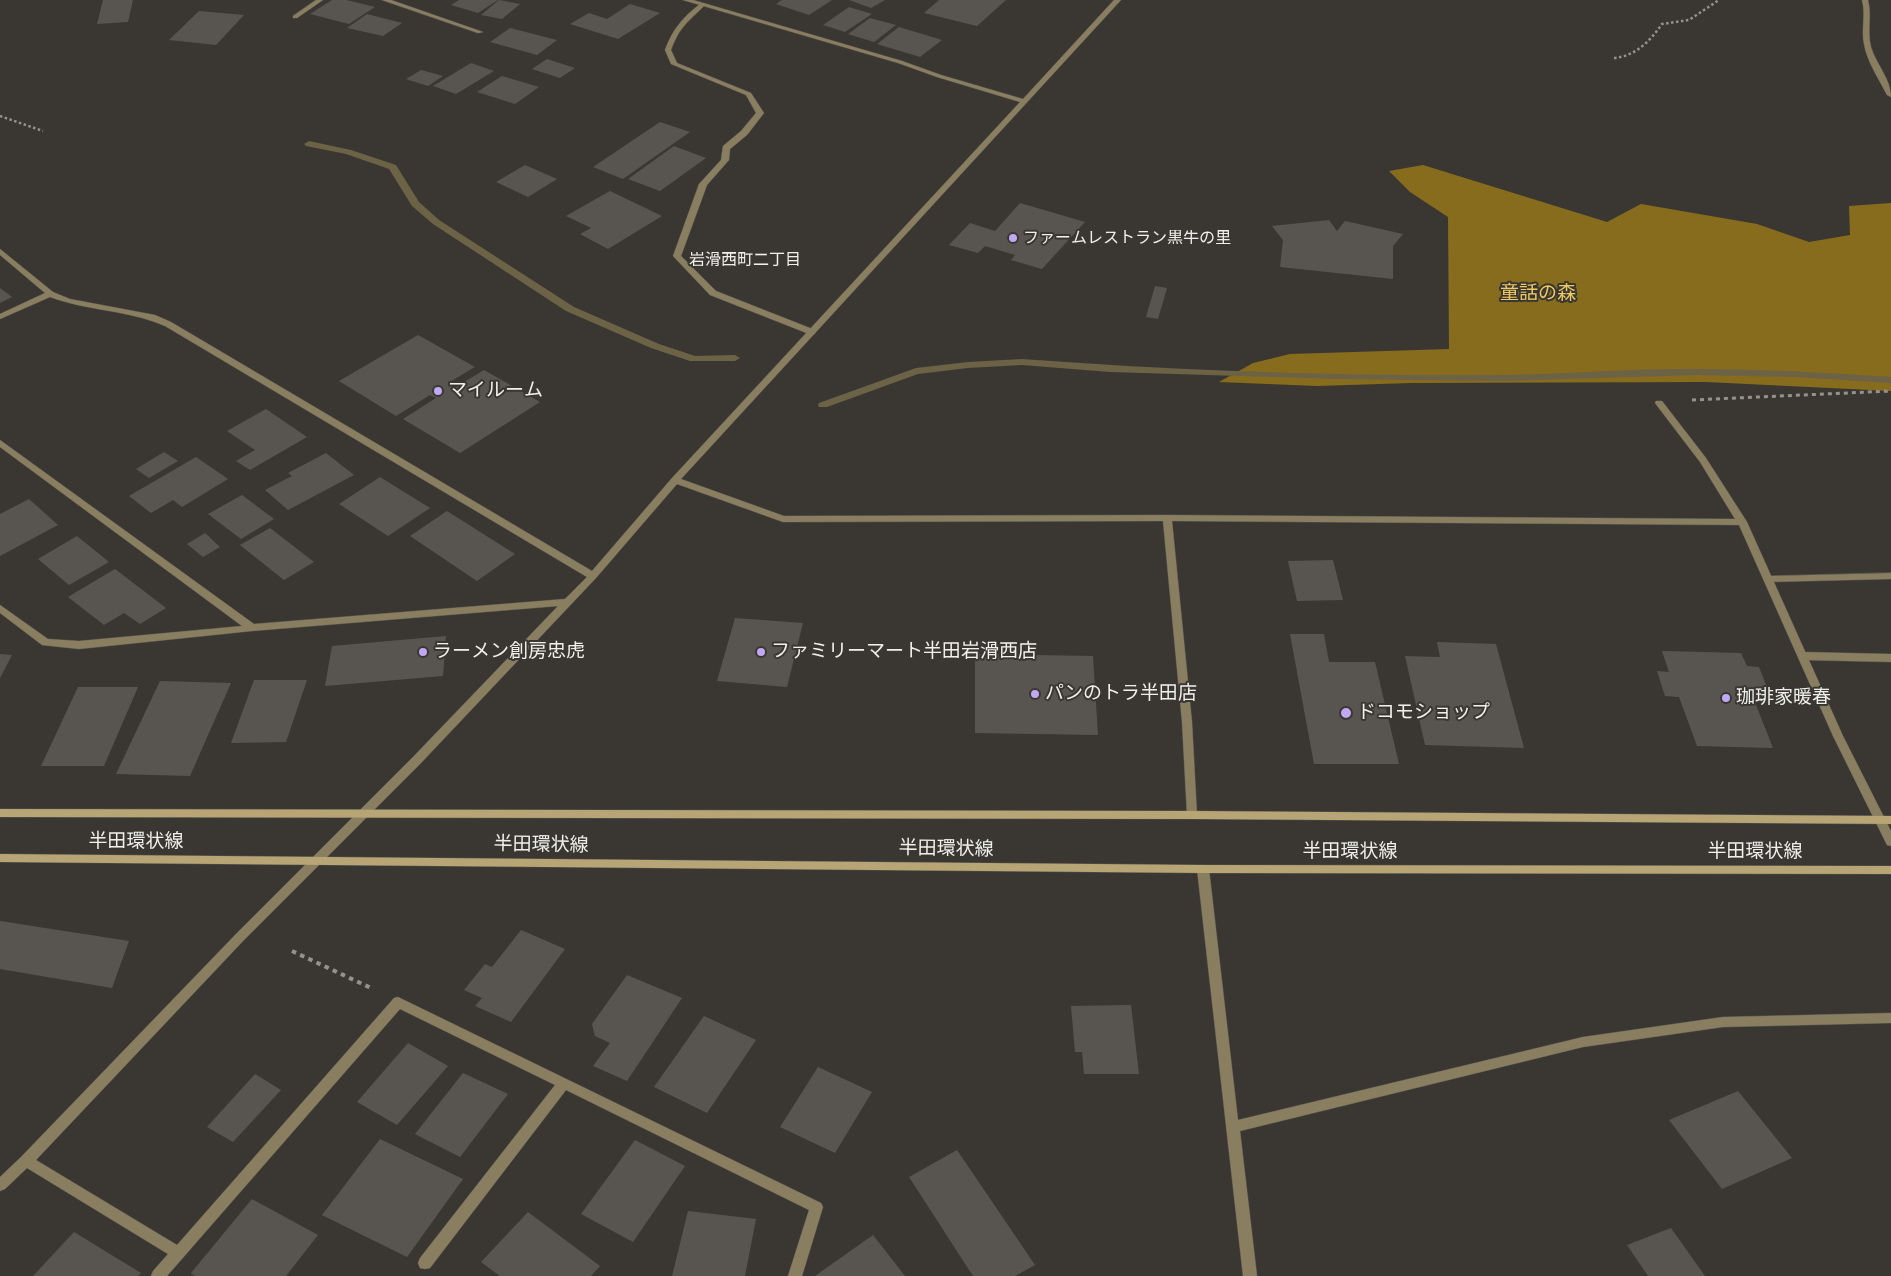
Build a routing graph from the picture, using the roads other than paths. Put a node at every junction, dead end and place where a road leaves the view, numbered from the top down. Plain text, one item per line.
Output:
1 (320, 0) edge
2 (386, 0) edge
3 (686, 0) edge
4 (1118, 0) edge
5 (1865, 0) edge
6 (702, 5) junction
7 (295, 17) dead end
8 (480, 32) dead end
9 (1891, 95) edge
10 (1024, 101) junction
11 (0, 251) edge
12 (50, 294) junction
13 (0, 317) edge
14 (812, 332) junction
15 (1659, 404) road end
16 (0, 443) edge
17 (675, 480) junction
18 (1167, 518) junction
19 (1742, 522) junction
20 (593, 576) junction
21 (1891, 576) edge
22 (1769, 579) junction
23 (567, 602) junction
24 (0, 608) edge
25 (252, 628) junction
26 (1804, 656) junction
27 (1891, 658) edge
28 (0, 813) edge
29 (362, 814) junction
30 (1192, 815) junction
31 (1886, 820) edge
32 (1891, 842) edge
33 (0, 858) edge
34 (317, 860) junction
35 (1204, 869) junction
36 (1891, 870) edge
37 (1891, 1018) edge
38 (564, 1083) junction
39 (1233, 1128) junction
40 (26, 1161) junction
41 (0, 1185) edge
42 (178, 1253) junction
43 (425, 1263) dead end
44 (158, 1276) edge
45 (795, 1276) edge
46 (1250, 1276) edge

1 - 7 street
2 - 8 street
3 - 6 street
4 - 10 street
5 - 9 street
6 - 10 street
6 - 14 street
10 - 14 street
11 - 12 street
12 - 13 street
12 - 20 street
14 - 17 street
15 - 19 street
16 - 25 street
17 - 18 street
17 - 20 street
18 - 19 street
18 - 30 street
19 - 22 street
20 - 23 street
21 - 22 street
22 - 26 street
23 - 25 street
23 - 29 street
24 - 25 street
26 - 27 street
26 - 31 street
28 - 29 main road, 半田環状線
29 - 30 main road, 半田環状線
29 - 34 street
30 - 31 main road, 半田環状線
31 - 32 street
33 - 34 main road, 半田環状線
34 - 35 main road, 半田環状線
34 - 40 street
35 - 36 main road, 半田環状線
35 - 39 street
37 - 39 street
38 - 42 street
38 - 43 street
38 - 45 street
39 - 46 street
40 - 41 street
40 - 42 street
42 - 44 street

